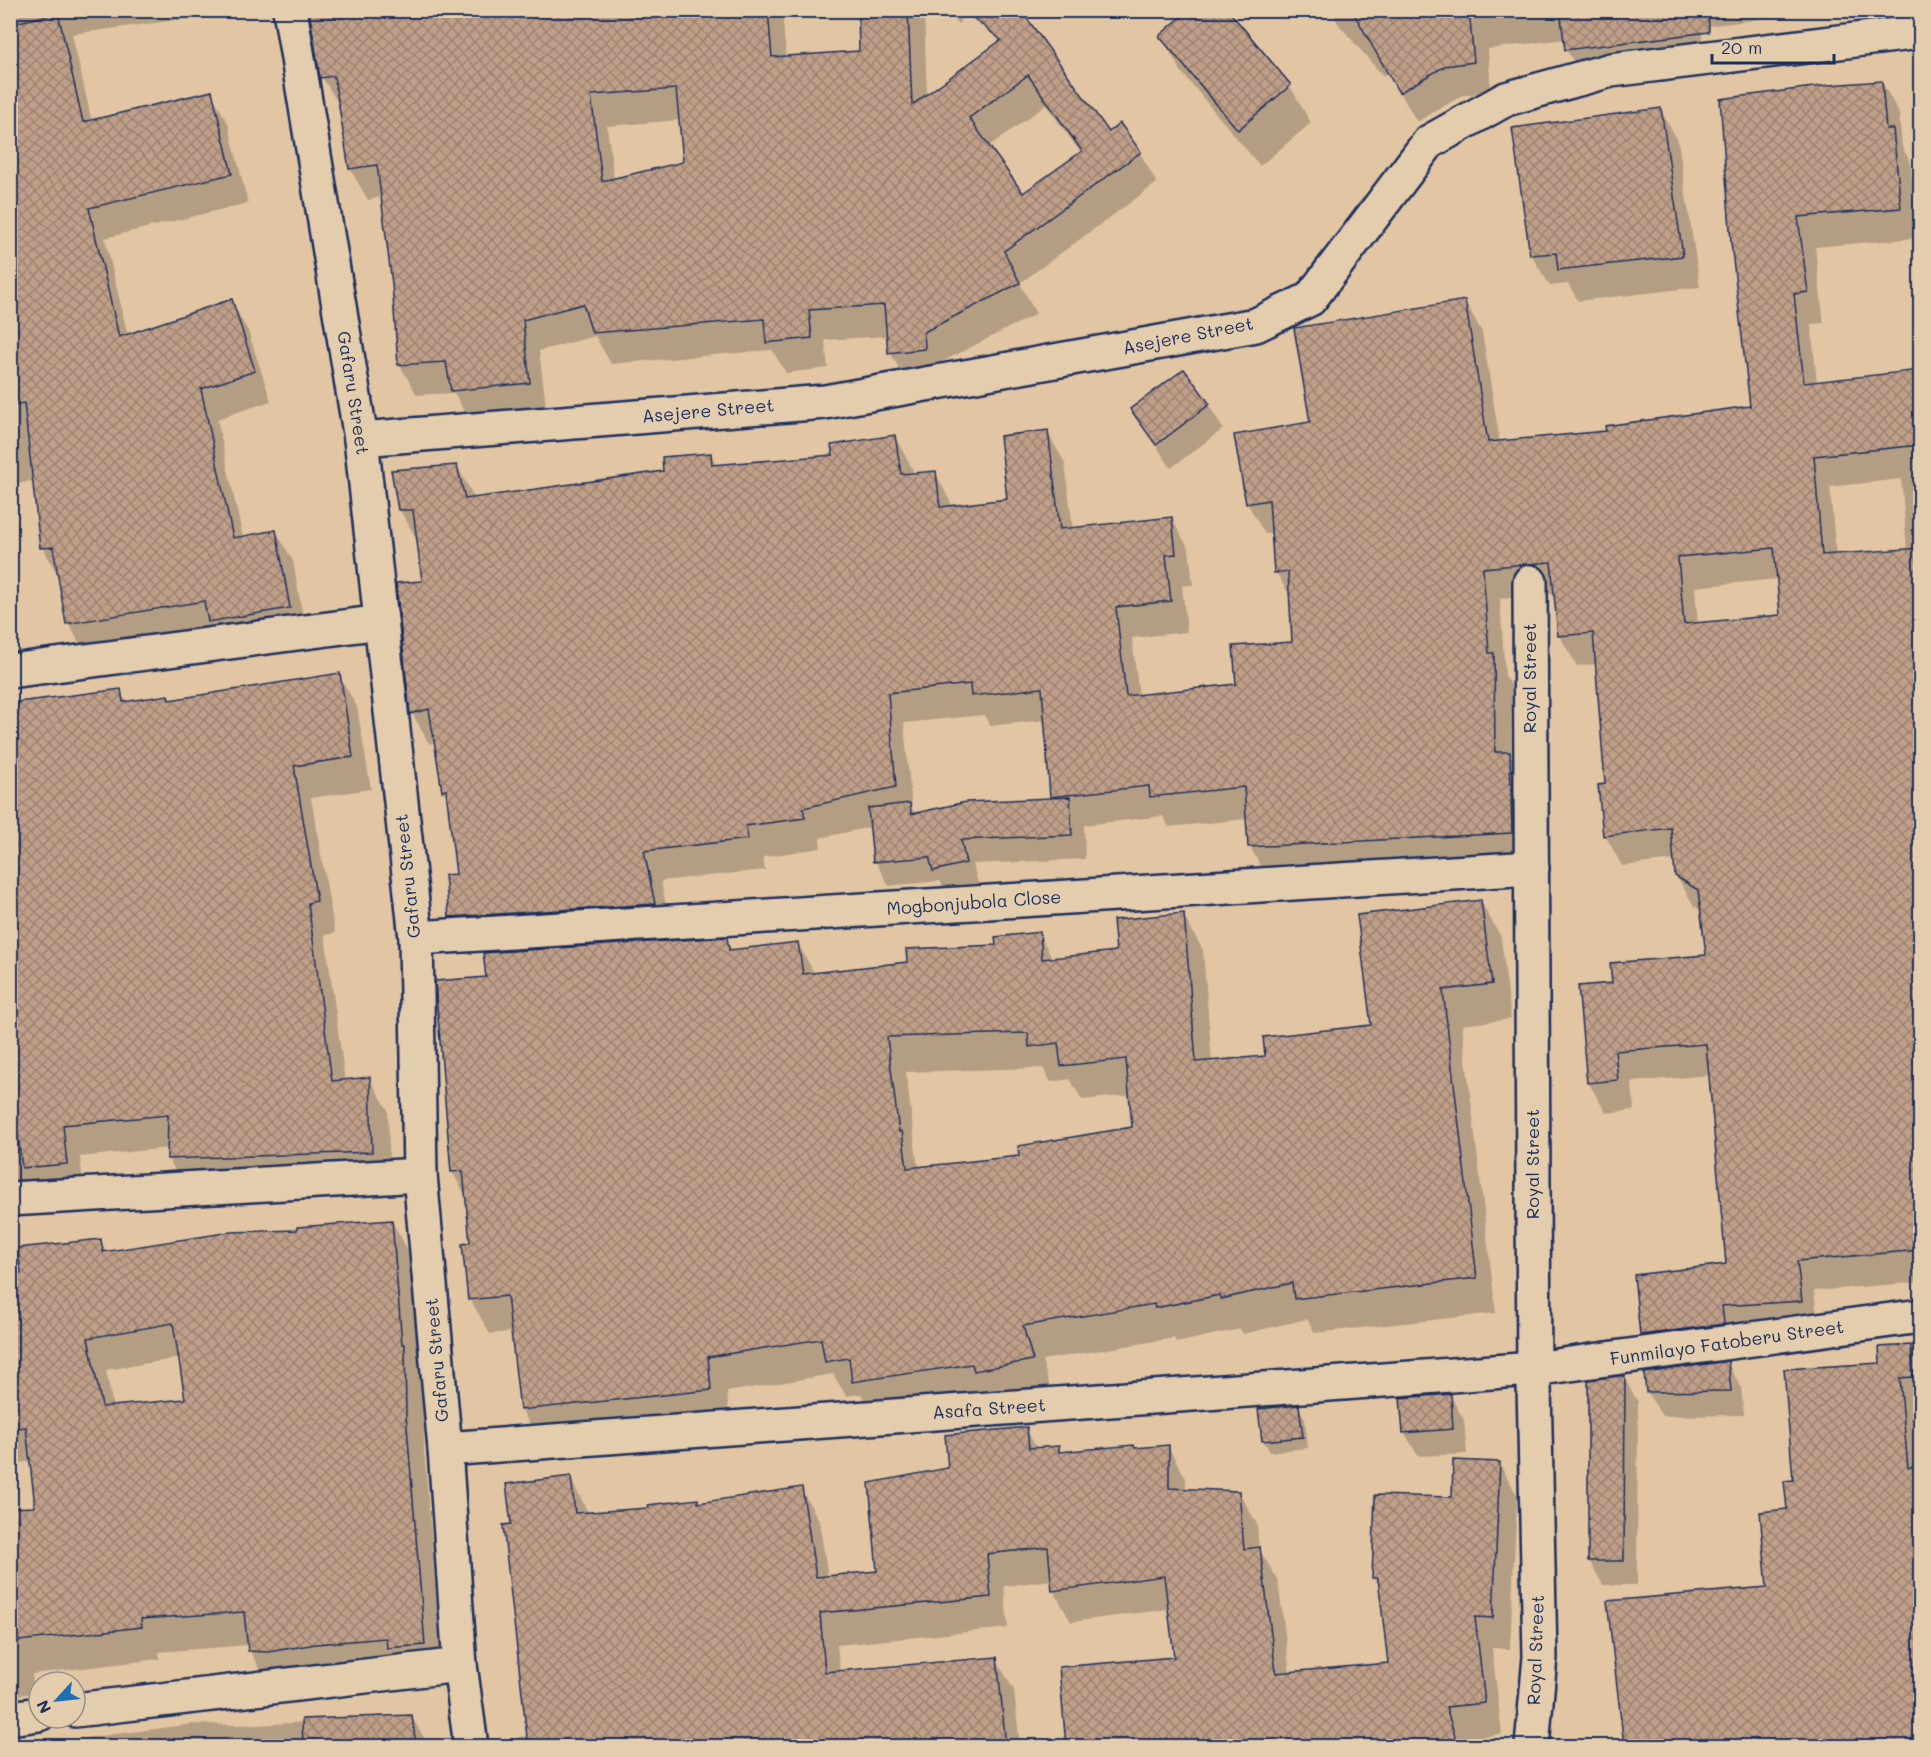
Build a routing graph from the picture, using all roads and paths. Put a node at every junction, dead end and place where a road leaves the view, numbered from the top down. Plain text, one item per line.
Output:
1 (290, 10) edge
2 (1920, 32) edge
3 (361, 439) junction
4 (1530, 582) dead end
5 (381, 622) junction
6 (10, 671) edge
7 (1532, 868) junction
8 (416, 938) junction
9 (420, 1175) junction
10 (10, 1198) edge
11 (1920, 1316) edge
12 (1534, 1369) junction
13 (445, 1449) junction
14 (460, 1665) junction
15 (87, 1709) edge
16 (27, 1716) edge
17 (10, 1718) edge
18 (471, 1746) edge
19 (1532, 1746) edge

1 - 3 street, Gafaru Street
2 - 3 street, Asejere Street
3 - 5 street, Gafaru Street
4 - 7 street, Royal Street
5 - 6 street
5 - 8 street, Gafaru Street
7 - 8 street, Mogbonjubola Close
7 - 12 street, Royal Street
8 - 9 street, Gafaru Street
9 - 10 street
9 - 13 street, Gafaru Street
11 - 12 street, Funmilayo Fatoberu Street
12 - 13 street, Asafa Street
12 - 19 street, Royal Street
13 - 14 street, Gafaru Street
14 - 15 street
14 - 18 street, Gafaru Street
16 - 17 street

